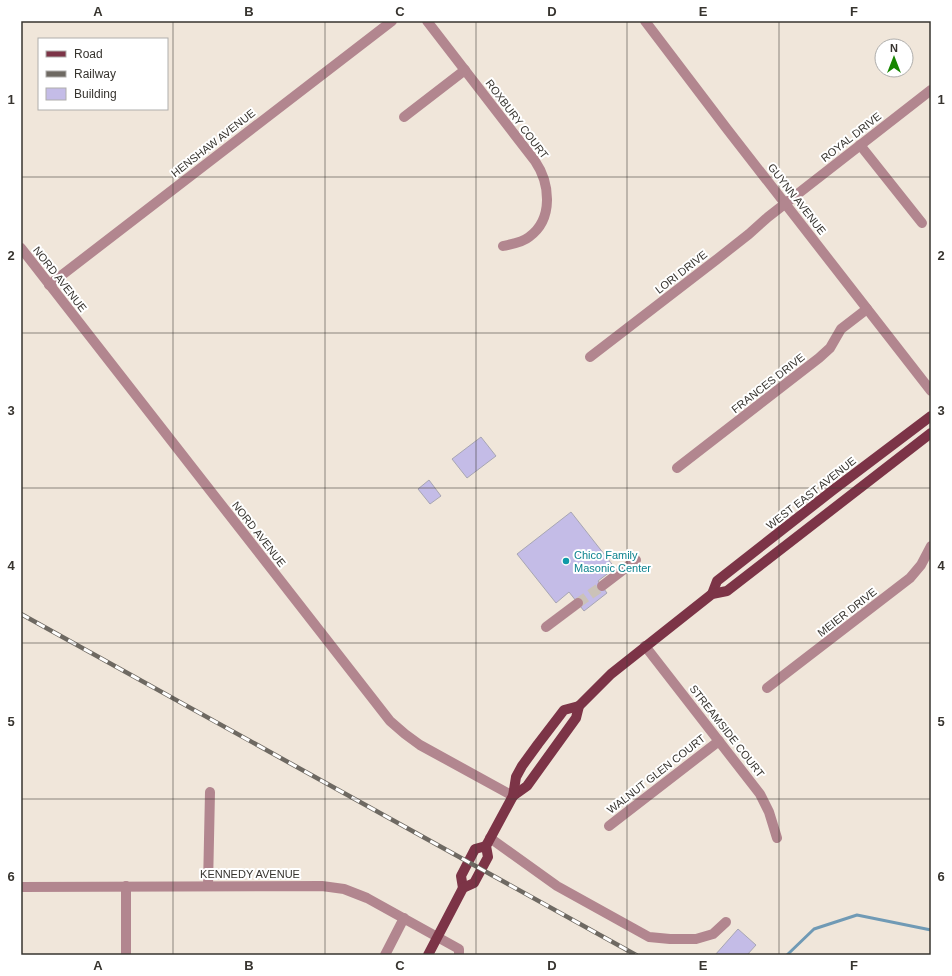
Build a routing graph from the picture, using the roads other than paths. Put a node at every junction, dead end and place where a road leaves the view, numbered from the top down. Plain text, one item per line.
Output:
1 (392, 21) edge
2 (427, 21) edge
3 (645, 21) edge
4 (464, 70) junction
5 (931, 90) edge
6 (404, 117) dead end
7 (860, 145) junction
8 (785, 203) junction
9 (922, 223) dead end
10 (503, 246) dead end
11 (21, 248) edge
12 (49, 285) junction
13 (867, 309) junction
14 (590, 357) dead end
15 (931, 391) edge
16 (931, 416) edge
17 (931, 433) edge
18 (677, 468) dead end
19 (931, 546) edge
20 (636, 560) dead end
21 (602, 586) tunnel mouth
22 (712, 594) junction
23 (578, 603) tunnel mouth
24 (546, 627) dead end
25 (645, 646) junction
26 (767, 688) dead end
27 (579, 706) junction
28 (718, 741) junction
29 (210, 792) dead end
30 (513, 796) junction
31 (609, 826) dead end
32 (777, 838) dead end
33 (488, 842) junction
34 (21, 886) edge
35 (126, 886) junction
36 (208, 886) junction
37 (463, 888) junction
38 (404, 918) junction
39 (726, 922) dead end
40 (438, 936) junction
41 (126, 955) edge
42 (385, 955) edge
43 (428, 955) edge
44 (459, 955) edge

1 - 12 street, HENSHAW AVENUE
2 - 4 street, ROXBURY COURT
3 - 8 street, GUYNN AVENUE
4 - 6 street
4 - 10 street, ROXBURY COURT
5 - 7 street, ROYAL DRIVE
7 - 8 street, ROYAL DRIVE
7 - 9 street
8 - 13 street, GUYNN AVENUE
8 - 14 street, LORI DRIVE
11 - 12 street, NORD AVENUE
12 - 30 street, NORD AVENUE
13 - 15 street, GUYNN AVENUE
13 - 18 street, FRANCES DRIVE
16 - 22 main road, WEST EAST AVENUE
17 - 22 main road, WEST EAST AVENUE
19 - 26 street, MEIER DRIVE
20 - 21 street
22 - 25 main road, WEST EAST AVENUE
23 - 24 street
25 - 27 main road, WEST EAST AVENUE
25 - 28 street, STREAMSIDE COURT
27 - 30 main road, WEST EAST AVENUE
27 - 30 main road, WEST EAST AVENUE
28 - 31 street, WALNUT GLEN COURT
28 - 32 street, STREAMSIDE COURT
29 - 36 street
30 - 33 main road, WEST EAST AVENUE
33 - 37 main road, WEST EAST AVENUE
33 - 37 main road, WEST EAST AVENUE
33 - 39 street
34 - 35 street, KENNEDY AVENUE
35 - 36 street, KENNEDY AVENUE
35 - 41 street
36 - 38 street, KENNEDY AVENUE
37 - 40 main road, WEST EAST AVENUE
38 - 40 street, KENNEDY AVENUE
38 - 42 street
40 - 43 main road, WEST EAST AVENUE
40 - 44 street, KENNEDY AVENUE

